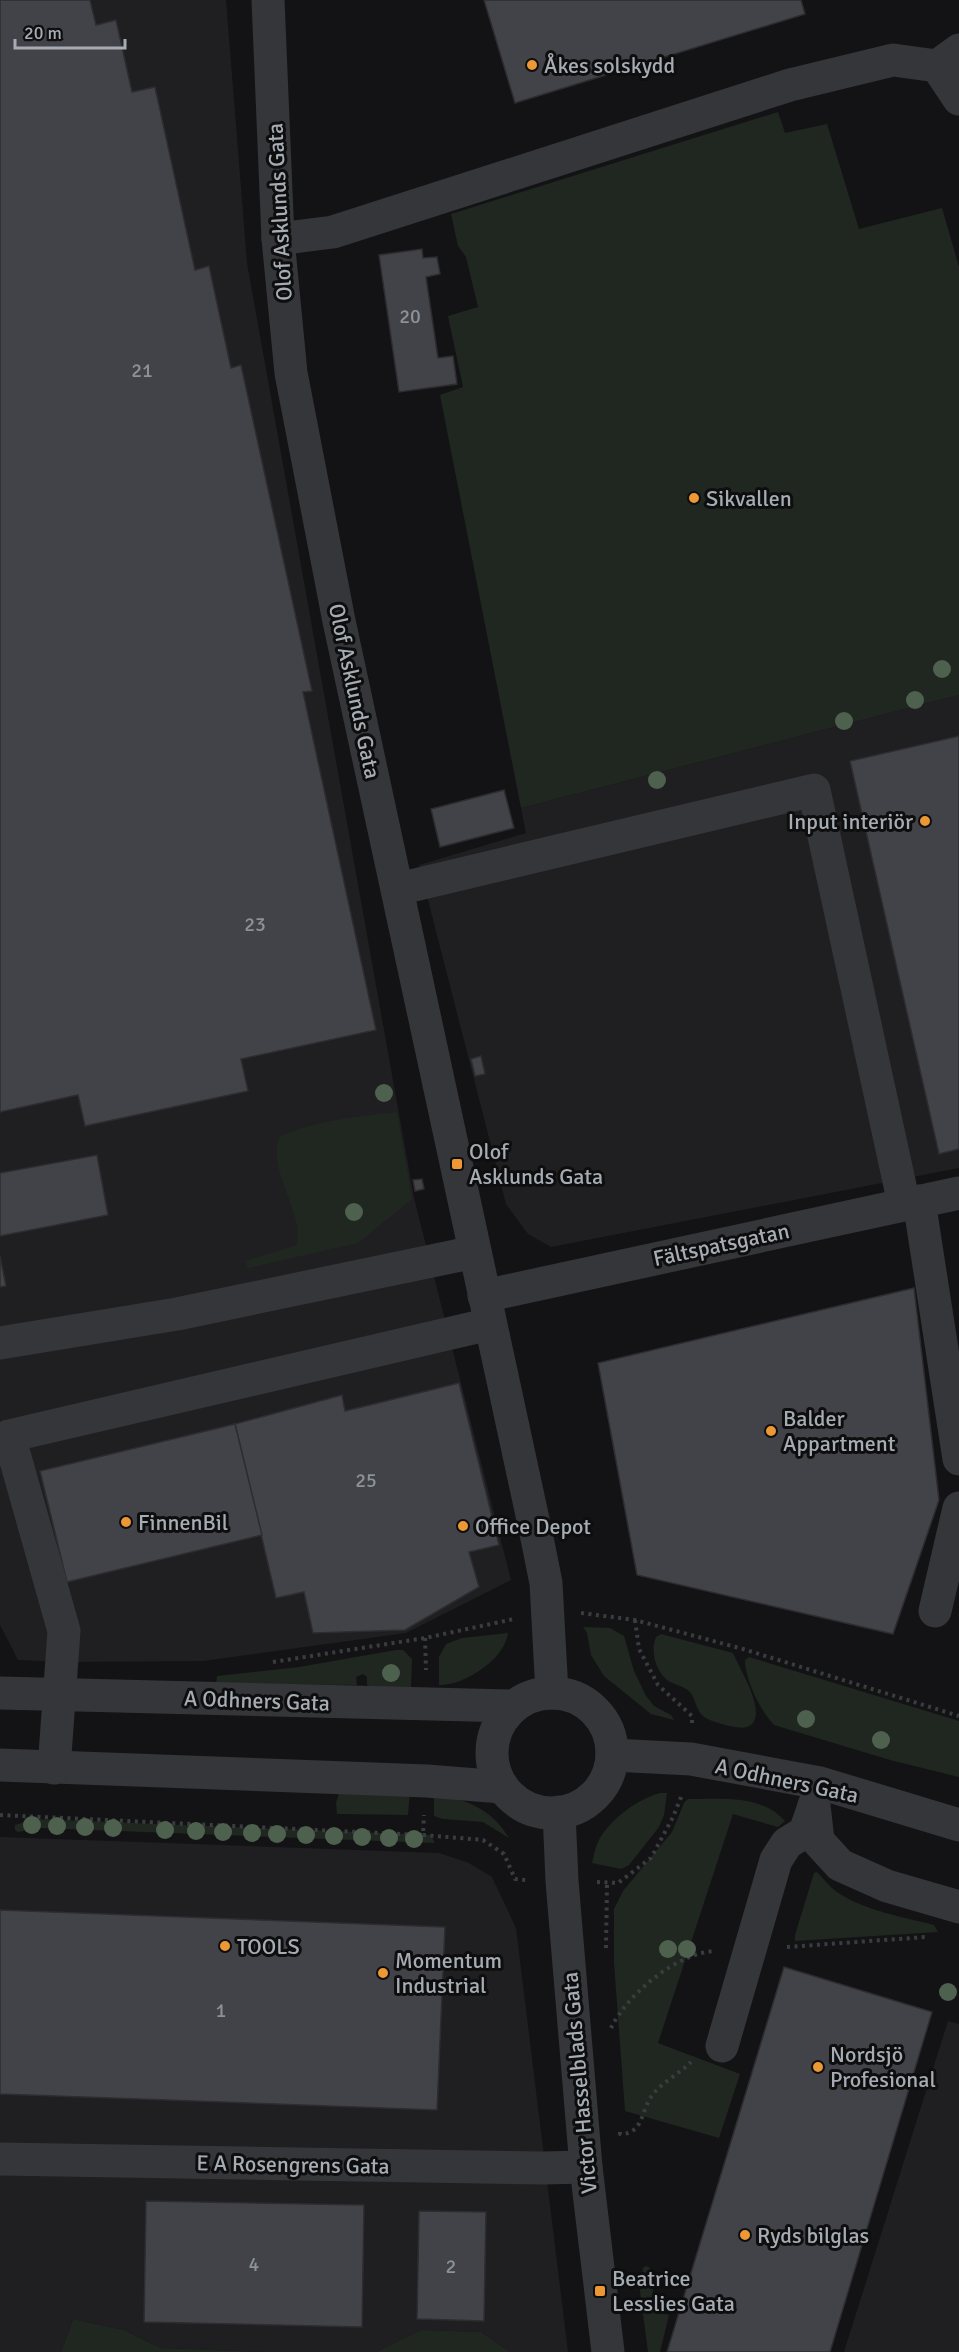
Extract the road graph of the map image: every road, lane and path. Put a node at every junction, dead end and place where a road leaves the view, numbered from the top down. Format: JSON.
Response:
{"nodes":[{"id":1,"x":268,"y":0,"type":"edge"},
{"id":2,"x":948,"y":58,"type":"edge"},
{"id":3,"x":959,"y":99,"type":"edge"},
{"id":4,"x":278,"y":239,"type":"junction"},
{"id":5,"x":398,"y":889,"type":"junction"},
{"id":6,"x":959,"y":1193,"type":"edge"},
{"id":7,"x":911,"y":1203,"type":"junction"},
{"id":8,"x":475,"y":1251,"type":"junction"},
{"id":9,"x":487,"y":1310,"type":"junction"},
{"id":10,"x":0,"y":1343,"type":"edge"},
{"id":11,"x":959,"y":1460,"type":"edge"},
{"id":12,"x":959,"y":1508,"type":"edge"},
{"id":13,"x":935,"y":1611,"type":"dead end"},
{"id":14,"x":548,"y":1616,"type":"junction"},
{"id":15,"x":634,"y":1620,"type":"junction"},
{"id":16,"x":264,"y":1663,"type":"dead end"},
{"id":17,"x":0,"y":1693,"type":"edge"},
{"id":18,"x":552,"y":1693,"type":"junction"},
{"id":19,"x":58,"y":1695,"type":"junction"},
{"id":20,"x":514,"y":1706,"type":"junction"},
{"id":21,"x":959,"y":1716,"type":"edge"},
{"id":22,"x":612,"y":1755,"type":"junction"},
{"id":23,"x":691,"y":1759,"type":"junction"},
{"id":24,"x":0,"y":1765,"type":"edge"},
{"id":25,"x":54,"y":1768,"type":"junction"},
{"id":26,"x":502,"y":1787,"type":"junction"},
{"id":27,"x":817,"y":1796,"type":"junction"},
{"id":28,"x":559,"y":1812,"type":"junction"},
{"id":29,"x":959,"y":1824,"type":"edge"},
{"id":30,"x":423,"y":1835,"type":"dead end"},
{"id":31,"x":562,"y":1881,"type":"junction"},
{"id":32,"x":607,"y":1882,"type":"junction"},
{"id":33,"x":959,"y":1907,"type":"edge"},
{"id":34,"x":606,"y":1957,"type":"dead end"},
{"id":35,"x":608,"y":2019,"type":"dead end"},
{"id":36,"x":610,"y":2032,"type":"dead end"},
{"id":37,"x":710,"y":2050,"type":"joint"},
{"id":38,"x":619,"y":2123,"type":"dead end"},
{"id":39,"x":0,"y":2159,"type":"edge"},
{"id":40,"x":586,"y":2167,"type":"junction"},
{"id":41,"x":608,"y":2352,"type":"edge"}],
"edges":[{"from":1,"to":4,"type":"street","name":"Olof Asklunds Gata"},
{"from":2,"to":3,"type":"street"},
{"from":2,"to":4,"type":"street"},
{"from":4,"to":5,"type":"street","name":"Olof Asklunds Gata"},
{"from":5,"to":7,"type":"street"},
{"from":5,"to":8,"type":"street","name":"Olof Asklunds Gata"},
{"from":6,"to":7,"type":"street","name":"Fältspatsgatan"},
{"from":7,"to":9,"type":"street","name":"Fältspatsgatan"},
{"from":7,"to":11,"type":"street"},
{"from":8,"to":9,"type":"street","name":"Olof Asklunds Gata"},
{"from":8,"to":10,"type":"street"},
{"from":9,"to":14,"type":"street","name":"Olof Asklunds Gata"},
{"from":9,"to":19,"type":"street","name":"Fältspatsgatan"},
{"from":12,"to":13,"type":"street"},
{"from":14,"to":15,"type":"path"},
{"from":14,"to":16,"type":"path"},
{"from":14,"to":18,"type":"street","name":"Olof Asklunds Gata"},
{"from":15,"to":21,"type":"path"},
{"from":15,"to":23,"type":"path"},
{"from":17,"to":19,"type":"street","name":"A Odhners Gata"},
{"from":18,"to":20,"type":"street","name":"A Odhners Gata"},
{"from":18,"to":22,"type":"street","name":"A Odhners Gata"},
{"from":19,"to":20,"type":"street","name":"A Odhners Gata"},
{"from":19,"to":25,"type":"street"},
{"from":20,"to":26,"type":"street"},
{"from":22,"to":23,"type":"street","name":"A Odhners Gata"},
{"from":22,"to":28,"type":"street","name":"A Odhners Gata"},
{"from":23,"to":27,"type":"street","name":"A Odhners Gata"},
{"from":23,"to":32,"type":"path"},
{"from":24,"to":25,"type":"street"},
{"from":25,"to":26,"type":"street"},
{"from":26,"to":28,"type":"street"},
{"from":27,"to":29,"type":"street","name":"A Odhners Gata"},
{"from":27,"to":33,"type":"street"},
{"from":27,"to":37,"type":"street"},
{"from":28,"to":31,"type":"street","name":"Victor Hasselblads Gata"},
{"from":30,"to":31,"type":"path"},
{"from":31,"to":32,"type":"path"},
{"from":31,"to":40,"type":"street","name":"Victor Hasselblads Gata"},
{"from":32,"to":34,"type":"path"},
{"from":35,"to":36,"type":"path"},
{"from":37,"to":38,"type":"path"},
{"from":39,"to":40,"type":"street","name":"E A Rosengrens Gata"},
{"from":40,"to":41,"type":"street","name":"Victor Hasselblads Gata"}]}
